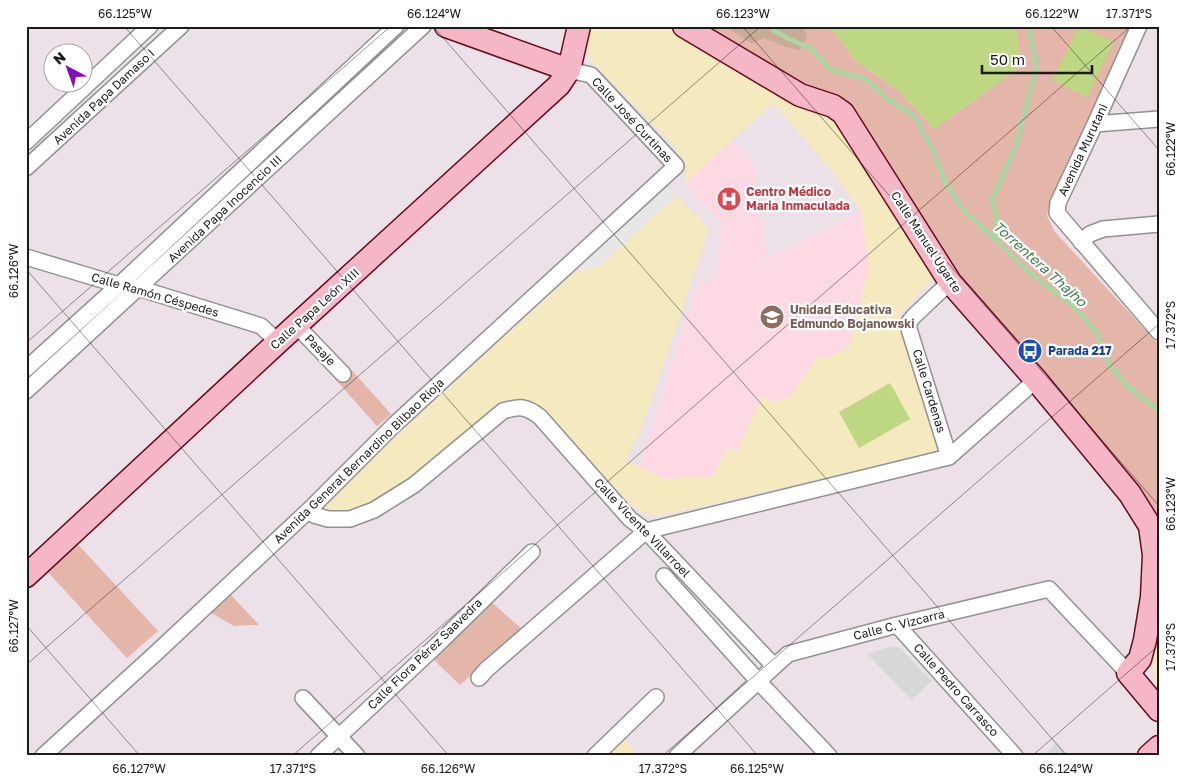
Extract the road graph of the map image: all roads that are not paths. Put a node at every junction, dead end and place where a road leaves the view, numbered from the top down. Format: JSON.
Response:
{"nodes":[{"id":1,"x":150,"y":26,"type":"edge"},
{"id":2,"x":181,"y":26,"type":"edge"},
{"id":3,"x":396,"y":26,"type":"edge"},
{"id":4,"x":423,"y":26,"type":"edge"},
{"id":5,"x":578,"y":26,"type":"edge"},
{"id":6,"x":684,"y":26,"type":"edge"},
{"id":7,"x":1139,"y":26,"type":"edge"},
{"id":8,"x":455,"y":28,"type":"edge"},
{"id":9,"x":569,"y":70,"type":"junction"},
{"id":10,"x":1159,"y":119,"type":"edge"},
{"id":11,"x":1095,"y":124,"type":"junction"},
{"id":12,"x":26,"y":142,"type":"edge"},
{"id":13,"x":676,"y":166,"type":"joint"},
{"id":14,"x":26,"y":168,"type":"edge"},
{"id":15,"x":1159,"y":224,"type":"edge"},
{"id":16,"x":1081,"y":242,"type":"junction"},
{"id":17,"x":26,"y":257,"type":"edge"},
{"id":18,"x":950,"y":282,"type":"junction"},
{"id":19,"x":119,"y":285,"type":"junction"},
{"id":20,"x":138,"y":288,"type":"junction"},
{"id":21,"x":297,"y":326,"type":"junction"},
{"id":22,"x":1159,"y":332,"type":"edge"},
{"id":23,"x":278,"y":342,"type":"junction"},
{"id":24,"x":26,"y":369,"type":"edge"},
{"id":25,"x":343,"y":374,"type":"dead end"},
{"id":26,"x":1036,"y":380,"type":"junction"},
{"id":27,"x":26,"y":391,"type":"edge"},
{"id":28,"x":949,"y":456,"type":"junction"},
{"id":29,"x":309,"y":510,"type":"junction"},
{"id":30,"x":646,"y":531,"type":"junction"},
{"id":31,"x":532,"y":552,"type":"dead end"},
{"id":32,"x":26,"y":576,"type":"edge"},
{"id":33,"x":664,"y":576,"type":"dead end"},
{"id":34,"x":897,"y":625,"type":"junction"},
{"id":35,"x":774,"y":666,"type":"junction"},
{"id":36,"x":1128,"y":673,"type":"junction"},
{"id":37,"x":480,"y":678,"type":"dead end"},
{"id":38,"x":758,"y":681,"type":"junction"},
{"id":39,"x":656,"y":697,"type":"dead end"},
{"id":40,"x":303,"y":698,"type":"dead end"},
{"id":41,"x":1159,"y":710,"type":"edge"},
{"id":42,"x":338,"y":736,"type":"junction"},
{"id":43,"x":1159,"y":747,"type":"edge"},
{"id":44,"x":43,"y":756,"type":"edge"},
{"id":45,"x":318,"y":756,"type":"edge"},
{"id":46,"x":357,"y":756,"type":"edge"},
{"id":47,"x":595,"y":756,"type":"edge"},
{"id":48,"x":677,"y":756,"type":"edge"},
{"id":49,"x":829,"y":756,"type":"edge"},
{"id":50,"x":1015,"y":756,"type":"edge"},
{"id":51,"x":1149,"y":756,"type":"edge"}],
"edges":[{"from":1,"to":12,"type":"street","name":"Avenida Papa Damaso I"},
{"from":2,"to":14,"type":"street","name":"Avenida Papa Damaso I"},
{"from":3,"to":19,"type":"street","name":"Avenida Papa Inocencio III"},
{"from":4,"to":20,"type":"street","name":"Avenida Papa Inocencio III"},
{"from":5,"to":9,"type":"street","name":"Calle Papa León XIII"},
{"from":6,"to":18,"type":"street","name":"Calle Manuel Ugarte"},
{"from":7,"to":11,"type":"street","name":"Avenida Murutani"},
{"from":8,"to":9,"type":"street","name":"Calle José Curtinas"},
{"from":9,"to":13,"type":"street","name":"Calle José Curtinas"},
{"from":9,"to":21,"type":"street","name":"Calle Papa León XIII"},
{"from":10,"to":11,"type":"street"},
{"from":11,"to":16,"type":"street","name":"Avenida Murutani"},
{"from":13,"to":29,"type":"street","name":"Avenida General Bernardino Bilbao Rioja"},
{"from":15,"to":16,"type":"street"},
{"from":16,"to":22,"type":"street","name":"Avenida Murutani"},
{"from":17,"to":19,"type":"street","name":"Calle Ramón Céspedes"},
{"from":18,"to":26,"type":"street","name":"Calle Manuel Ugarte"},
{"from":18,"to":28,"type":"street","name":"Calle Cardenas"},
{"from":19,"to":20,"type":"street","name":"Calle Ramón Céspedes"},
{"from":19,"to":24,"type":"street","name":"Avenida Papa Inocencio III"},
{"from":20,"to":23,"type":"street","name":"Calle Ramón Céspedes"},
{"from":20,"to":27,"type":"street","name":"Avenida Papa Inocencio III"},
{"from":21,"to":23,"type":"street","name":"Calle Papa León XIII"},
{"from":21,"to":25,"type":"street","name":"Pasaje"},
{"from":23,"to":32,"type":"street","name":"Calle Papa León XIII"},
{"from":26,"to":28,"type":"street"},
{"from":26,"to":36,"type":"street","name":"Calle Manuel Ugarte"},
{"from":28,"to":30,"type":"street"},
{"from":29,"to":30,"type":"street","name":"Calle Vicente Villarroel"},
{"from":29,"to":44,"type":"street","name":"Avenida General Bernardino Bilbao Rioja"},
{"from":30,"to":35,"type":"street","name":"Calle Vicente Villarroel"},
{"from":30,"to":37,"type":"street"},
{"from":31,"to":42,"type":"street","name":"Calle Flora Pérez Saavedra"},
{"from":33,"to":38,"type":"street","name":"Calle Vicente Villarroel"},
{"from":34,"to":35,"type":"street","name":"Calle C. Vizcarra"},
{"from":34,"to":36,"type":"street","name":"Calle C. Vizcarra"},
{"from":34,"to":50,"type":"street","name":"Calle Pedro Carrasco"},
{"from":35,"to":38,"type":"street","name":"Calle C. Vizcarra"},
{"from":36,"to":41,"type":"street"},
{"from":38,"to":48,"type":"street","name":"Calle C. Vizcarra"},
{"from":38,"to":49,"type":"street","name":"Calle Vicente Villarroel"},
{"from":39,"to":47,"type":"street"},
{"from":40,"to":42,"type":"street"},
{"from":42,"to":45,"type":"street","name":"Calle Flora Pérez Saavedra"},
{"from":42,"to":46,"type":"street"},
{"from":43,"to":51,"type":"street"}]}
